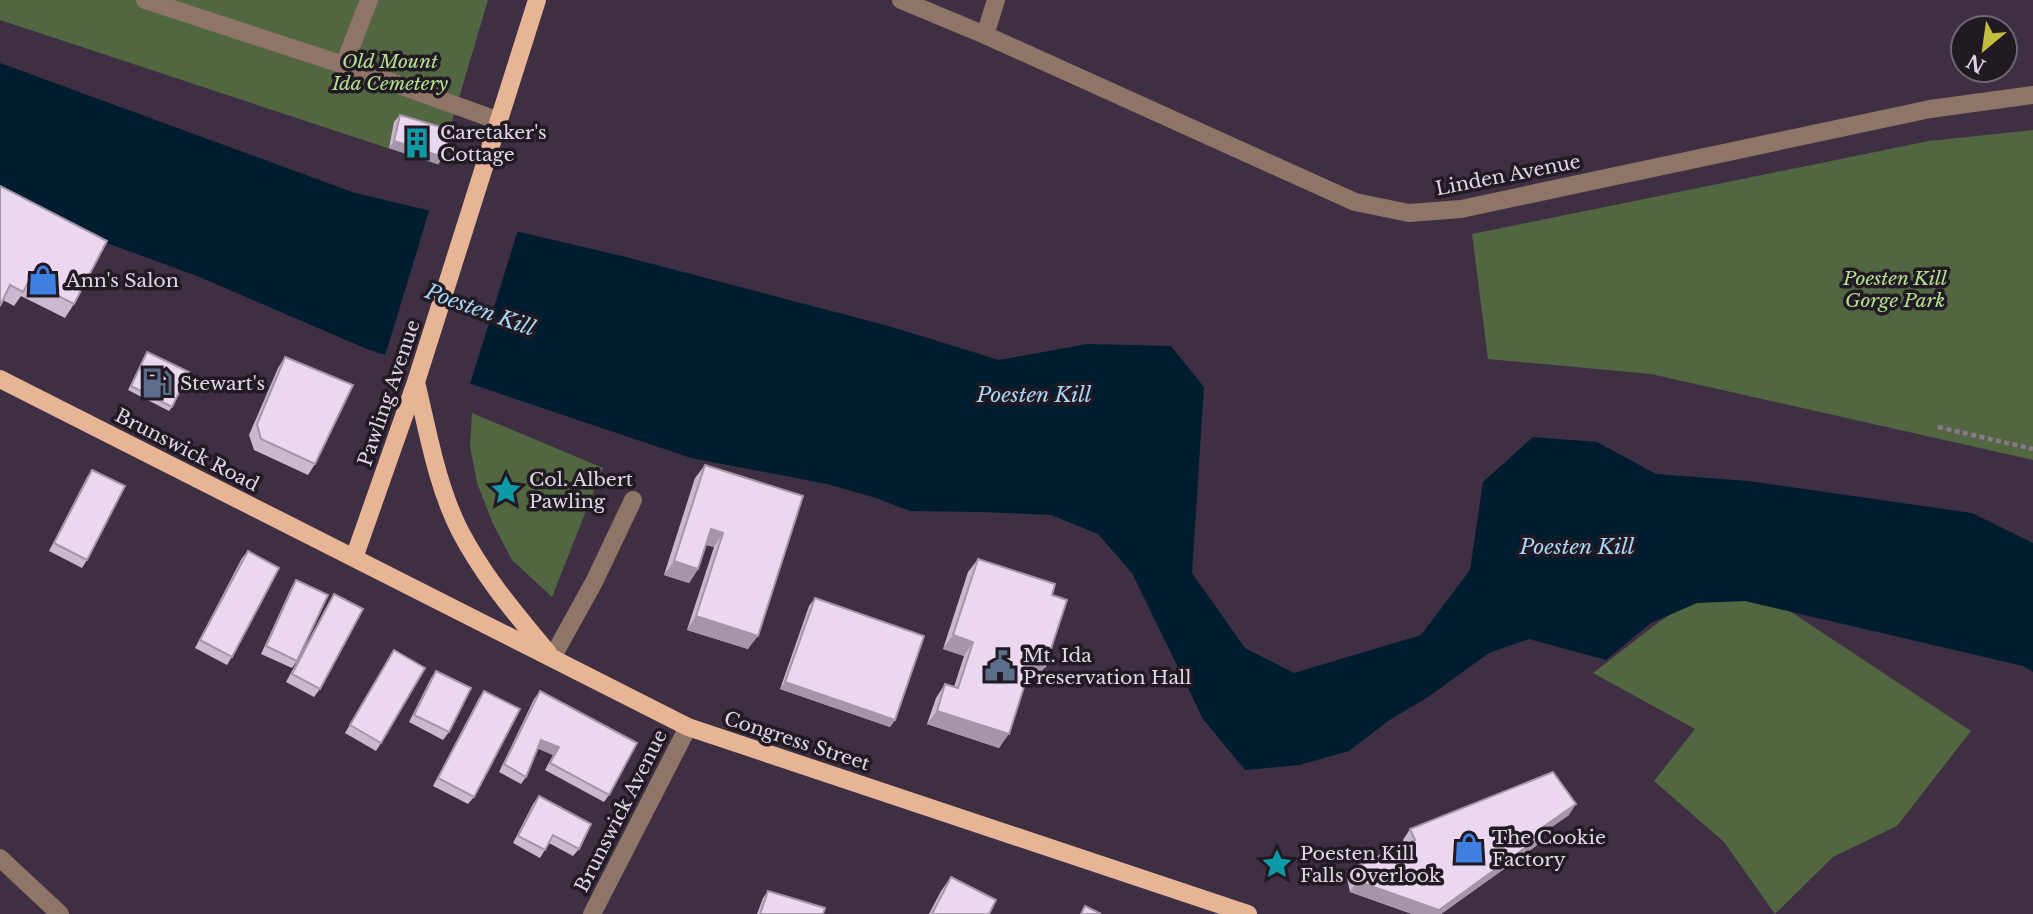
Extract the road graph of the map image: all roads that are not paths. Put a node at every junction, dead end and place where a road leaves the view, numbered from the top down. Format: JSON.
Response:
{"nodes":[{"id":1,"x":145,"y":0,"type":"edge"},
{"id":2,"x":369,"y":0,"type":"edge"},
{"id":3,"x":537,"y":0,"type":"edge"},
{"id":4,"x":901,"y":0,"type":"edge"},
{"id":5,"x":996,"y":0,"type":"edge"},
{"id":6,"x":985,"y":35,"type":"junction"},
{"id":7,"x":344,"y":65,"type":"junction"},
{"id":8,"x":2033,"y":94,"type":"edge"},
{"id":9,"x":499,"y":121,"type":"junction"},
{"id":10,"x":0,"y":379,"type":"edge"},
{"id":11,"x":416,"y":382,"type":"junction"},
{"id":12,"x":633,"y":500,"type":"dead end"},
{"id":13,"x":354,"y":558,"type":"junction"},
{"id":14,"x":552,"y":658,"type":"junction"},
{"id":15,"x":688,"y":727,"type":"junction"},
{"id":16,"x":0,"y":858,"type":"edge"},
{"id":17,"x":60,"y":914,"type":"edge"},
{"id":18,"x":592,"y":914,"type":"edge"},
{"id":19,"x":1248,"y":914,"type":"edge"}],
"edges":[{"from":1,"to":7,"type":"street"},
{"from":2,"to":7,"type":"street"},
{"from":3,"to":9,"type":"main road","name":"Pawling Avenue"},
{"from":4,"to":6,"type":"street","name":"Linden Avenue"},
{"from":5,"to":6,"type":"street"},
{"from":6,"to":8,"type":"street","name":"Linden Avenue"},
{"from":7,"to":9,"type":"street"},
{"from":9,"to":11,"type":"main road","name":"Pawling Avenue"},
{"from":10,"to":13,"type":"main road","name":"Brunswick Road"},
{"from":11,"to":13,"type":"main road","name":"Pawling Avenue"},
{"from":11,"to":14,"type":"main road"},
{"from":12,"to":14,"type":"street"},
{"from":13,"to":14,"type":"main road","name":"Congress Street"},
{"from":14,"to":15,"type":"main road","name":"Congress Street"},
{"from":15,"to":18,"type":"street","name":"Brunswick Avenue"},
{"from":15,"to":19,"type":"main road","name":"Congress Street"},
{"from":16,"to":17,"type":"street"}]}
